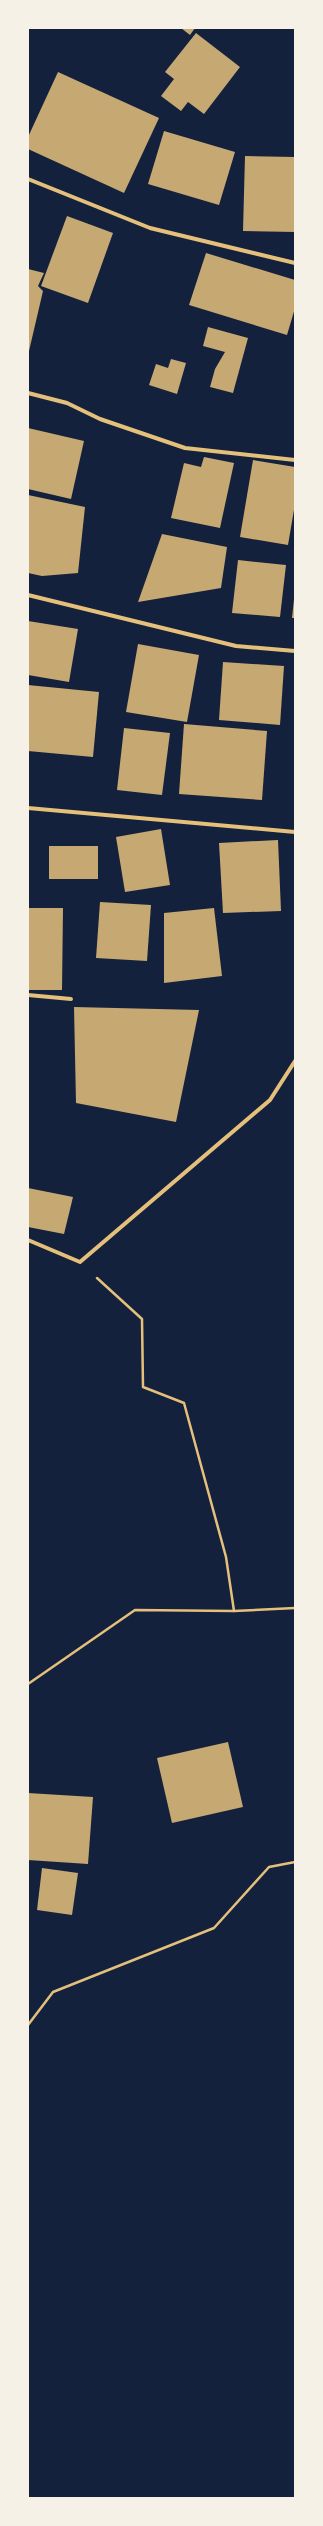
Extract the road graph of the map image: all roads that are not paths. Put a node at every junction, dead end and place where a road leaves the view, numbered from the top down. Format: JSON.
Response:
{"nodes":[{"id":1,"x":28,"y":179,"type":"edge"},
{"id":2,"x":295,"y":264,"type":"edge"},
{"id":3,"x":28,"y":393,"type":"edge"},
{"id":4,"x":295,"y":460,"type":"edge"},
{"id":5,"x":28,"y":595,"type":"edge"},
{"id":6,"x":295,"y":651,"type":"edge"},
{"id":7,"x":28,"y":808,"type":"edge"},
{"id":8,"x":295,"y":832,"type":"edge"},
{"id":9,"x":28,"y":995,"type":"edge"},
{"id":10,"x":71,"y":998,"type":"dead end"},
{"id":11,"x":295,"y":1061,"type":"edge"},
{"id":12,"x":28,"y":1240,"type":"edge"}],
"edges":[{"from":1,"to":2,"type":"street"},
{"from":3,"to":4,"type":"street"},
{"from":5,"to":6,"type":"street"},
{"from":7,"to":8,"type":"street"},
{"from":9,"to":10,"type":"street"},
{"from":11,"to":12,"type":"street"}]}
